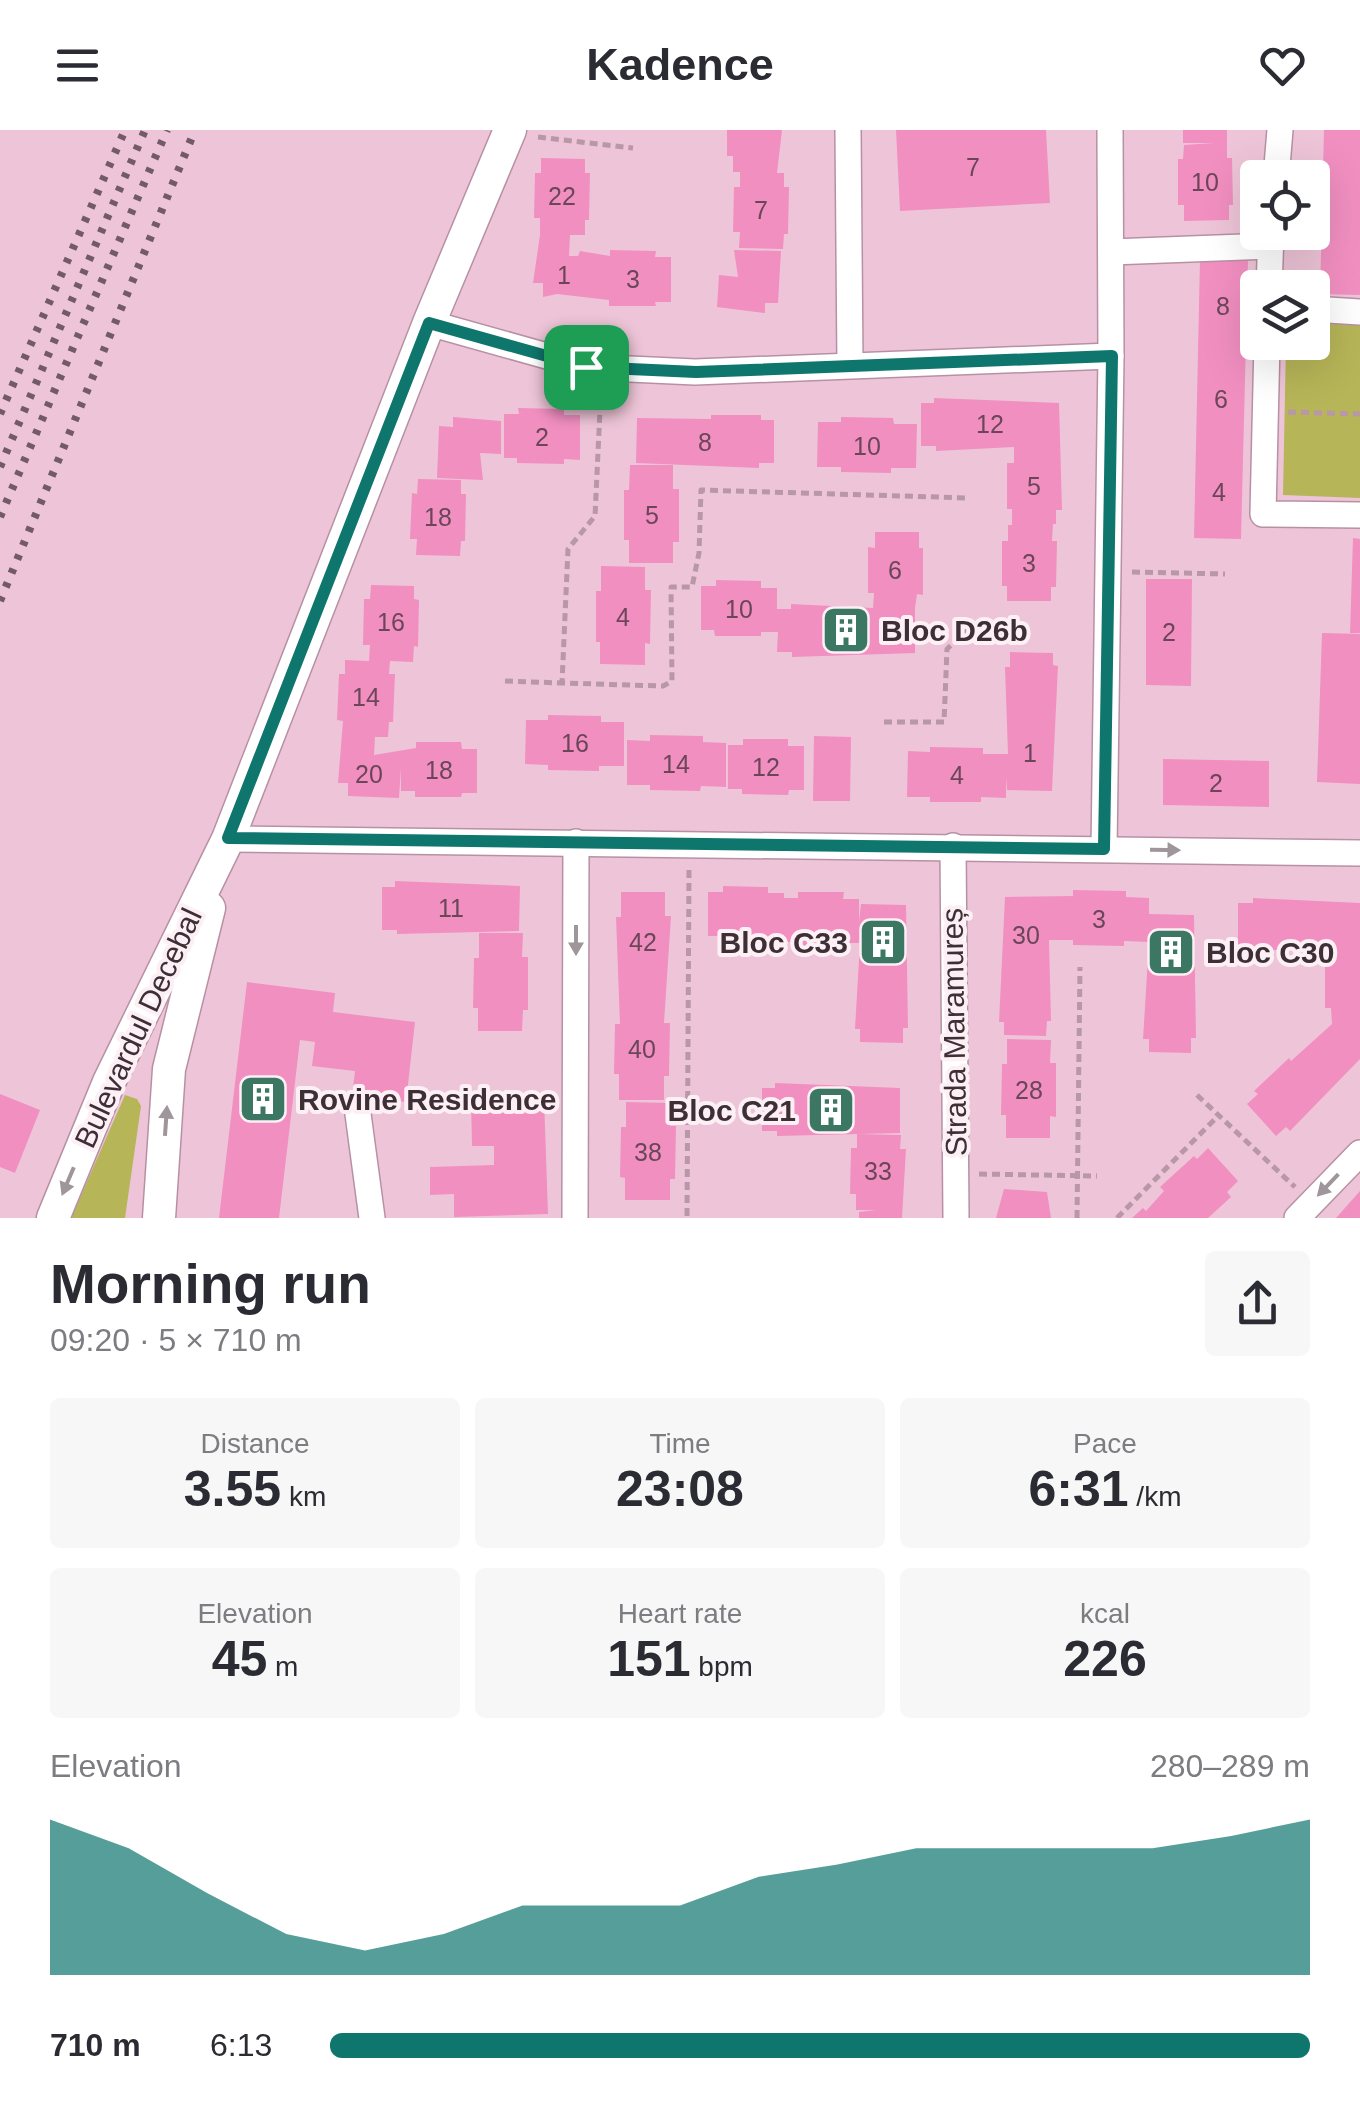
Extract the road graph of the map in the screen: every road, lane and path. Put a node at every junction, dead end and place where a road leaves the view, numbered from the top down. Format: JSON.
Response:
{"nodes":[{"id":1,"x":848,"y":130,"type":"edge"},
{"id":2,"x":1110,"y":130,"type":"edge"},
{"id":3,"x":1280,"y":130,"type":"edge"},
{"id":4,"x":524,"y":134,"type":"edge"},
{"id":5,"x":633,"y":148,"type":"dead end"},
{"id":6,"x":1278,"y":160,"type":"edge"},
{"id":7,"x":1240,"y":241,"type":"edge"},
{"id":8,"x":1111,"y":252,"type":"junction"},
{"id":9,"x":1330,"y":310,"type":"edge"},
{"id":10,"x":1360,"y":312,"type":"edge"},
{"id":11,"x":429,"y":323,"type":"junction"},
{"id":12,"x":1112,"y":356,"type":"junction"},
{"id":13,"x":1267,"y":360,"type":"edge"},
{"id":14,"x":850,"y":365,"type":"junction"},
{"id":15,"x":602,"y":368,"type":"junction"},
{"id":16,"x":1265,"y":411,"type":"junction"},
{"id":17,"x":1360,"y":414,"type":"edge"},
{"id":18,"x":968,"y":498,"type":"dead end"},
{"id":19,"x":1360,"y":516,"type":"edge"},
{"id":20,"x":1109,"y":571,"type":"junction"},
{"id":21,"x":1225,"y":574,"type":"dead end"},
{"id":22,"x":971,"y":627,"type":"dead end"},
{"id":23,"x":505,"y":681,"type":"dead end"},
{"id":24,"x":562,"y":682,"type":"junction"},
{"id":25,"x":884,"y":722,"type":"dead end"},
{"id":26,"x":228,"y":838,"type":"junction"},
{"id":27,"x":576,"y":842,"type":"junction"},
{"id":28,"x":689,"y":843,"type":"junction"},
{"id":29,"x":952,"y":846,"type":"junction"},
{"id":30,"x":1104,"y":849,"type":"junction"},
{"id":31,"x":1360,"y":853,"type":"edge"},
{"id":32,"x":1080,"y":967,"type":"dead end"},
{"id":33,"x":1197,"y":1094,"type":"dead end"},
{"id":34,"x":358,"y":1114,"type":"dead end"},
{"id":35,"x":1218,"y":1116,"type":"junction"},
{"id":36,"x":1360,"y":1152,"type":"edge"},
{"id":37,"x":956,"y":1174,"type":"junction"},
{"id":38,"x":1077,"y":1176,"type":"junction"},
{"id":39,"x":1097,"y":1176,"type":"dead end"},
{"id":40,"x":1304,"y":1210,"type":"edge"},
{"id":41,"x":687,"y":1216,"type":"edge"},
{"id":42,"x":52,"y":1218,"type":"edge"},
{"id":43,"x":159,"y":1218,"type":"edge"},
{"id":44,"x":372,"y":1218,"type":"edge"},
{"id":45,"x":576,"y":1218,"type":"edge"},
{"id":46,"x":956,"y":1218,"type":"edge"},
{"id":47,"x":1077,"y":1218,"type":"edge"},
{"id":48,"x":1116,"y":1218,"type":"edge"}],
"edges":[{"from":1,"to":14,"type":"street"},
{"from":2,"to":8,"type":"street"},
{"from":3,"to":6,"type":"street"},
{"from":4,"to":5,"type":"path"},
{"from":4,"to":11,"type":"main road","name":"Bulevardul Decebal"},
{"from":7,"to":8,"type":"street"},
{"from":8,"to":12,"type":"street"},
{"from":9,"to":10,"type":"street"},
{"from":11,"to":15,"type":"street"},
{"from":11,"to":26,"type":"main road","name":"Bulevardul Decebal"},
{"from":12,"to":14,"type":"street"},
{"from":12,"to":20,"type":"street"},
{"from":13,"to":16,"type":"street"},
{"from":14,"to":15,"type":"street"},
{"from":15,"to":24,"type":"path"},
{"from":16,"to":17,"type":"path"},
{"from":16,"to":19,"type":"street"},
{"from":18,"to":24,"type":"path"},
{"from":20,"to":21,"type":"path"},
{"from":20,"to":30,"type":"street"},
{"from":22,"to":25,"type":"path"},
{"from":23,"to":24,"type":"path"},
{"from":26,"to":27,"type":"street"},
{"from":26,"to":42,"type":"main road","name":"Bulevardul Decebal","one_way":true},
{"from":43,"to":26,"type":"main road","name":"Bulevardul Decebal","one_way":true},
{"from":27,"to":28,"type":"street"},
{"from":27,"to":45,"type":"street","one_way":true},
{"from":28,"to":29,"type":"street"},
{"from":28,"to":41,"type":"path"},
{"from":29,"to":30,"type":"street"},
{"from":29,"to":37,"type":"street","name":"Strada Maramureș"},
{"from":30,"to":31,"type":"street","one_way":true},
{"from":32,"to":38,"type":"path"},
{"from":33,"to":35,"type":"path"},
{"from":34,"to":44,"type":"street"},
{"from":35,"to":40,"type":"path"},
{"from":35,"to":48,"type":"path"},
{"from":36,"to":40,"type":"street","one_way":true},
{"from":37,"to":38,"type":"path"},
{"from":37,"to":46,"type":"street","name":"Strada Maramureș"},
{"from":38,"to":39,"type":"path"},
{"from":38,"to":47,"type":"path"}]}
